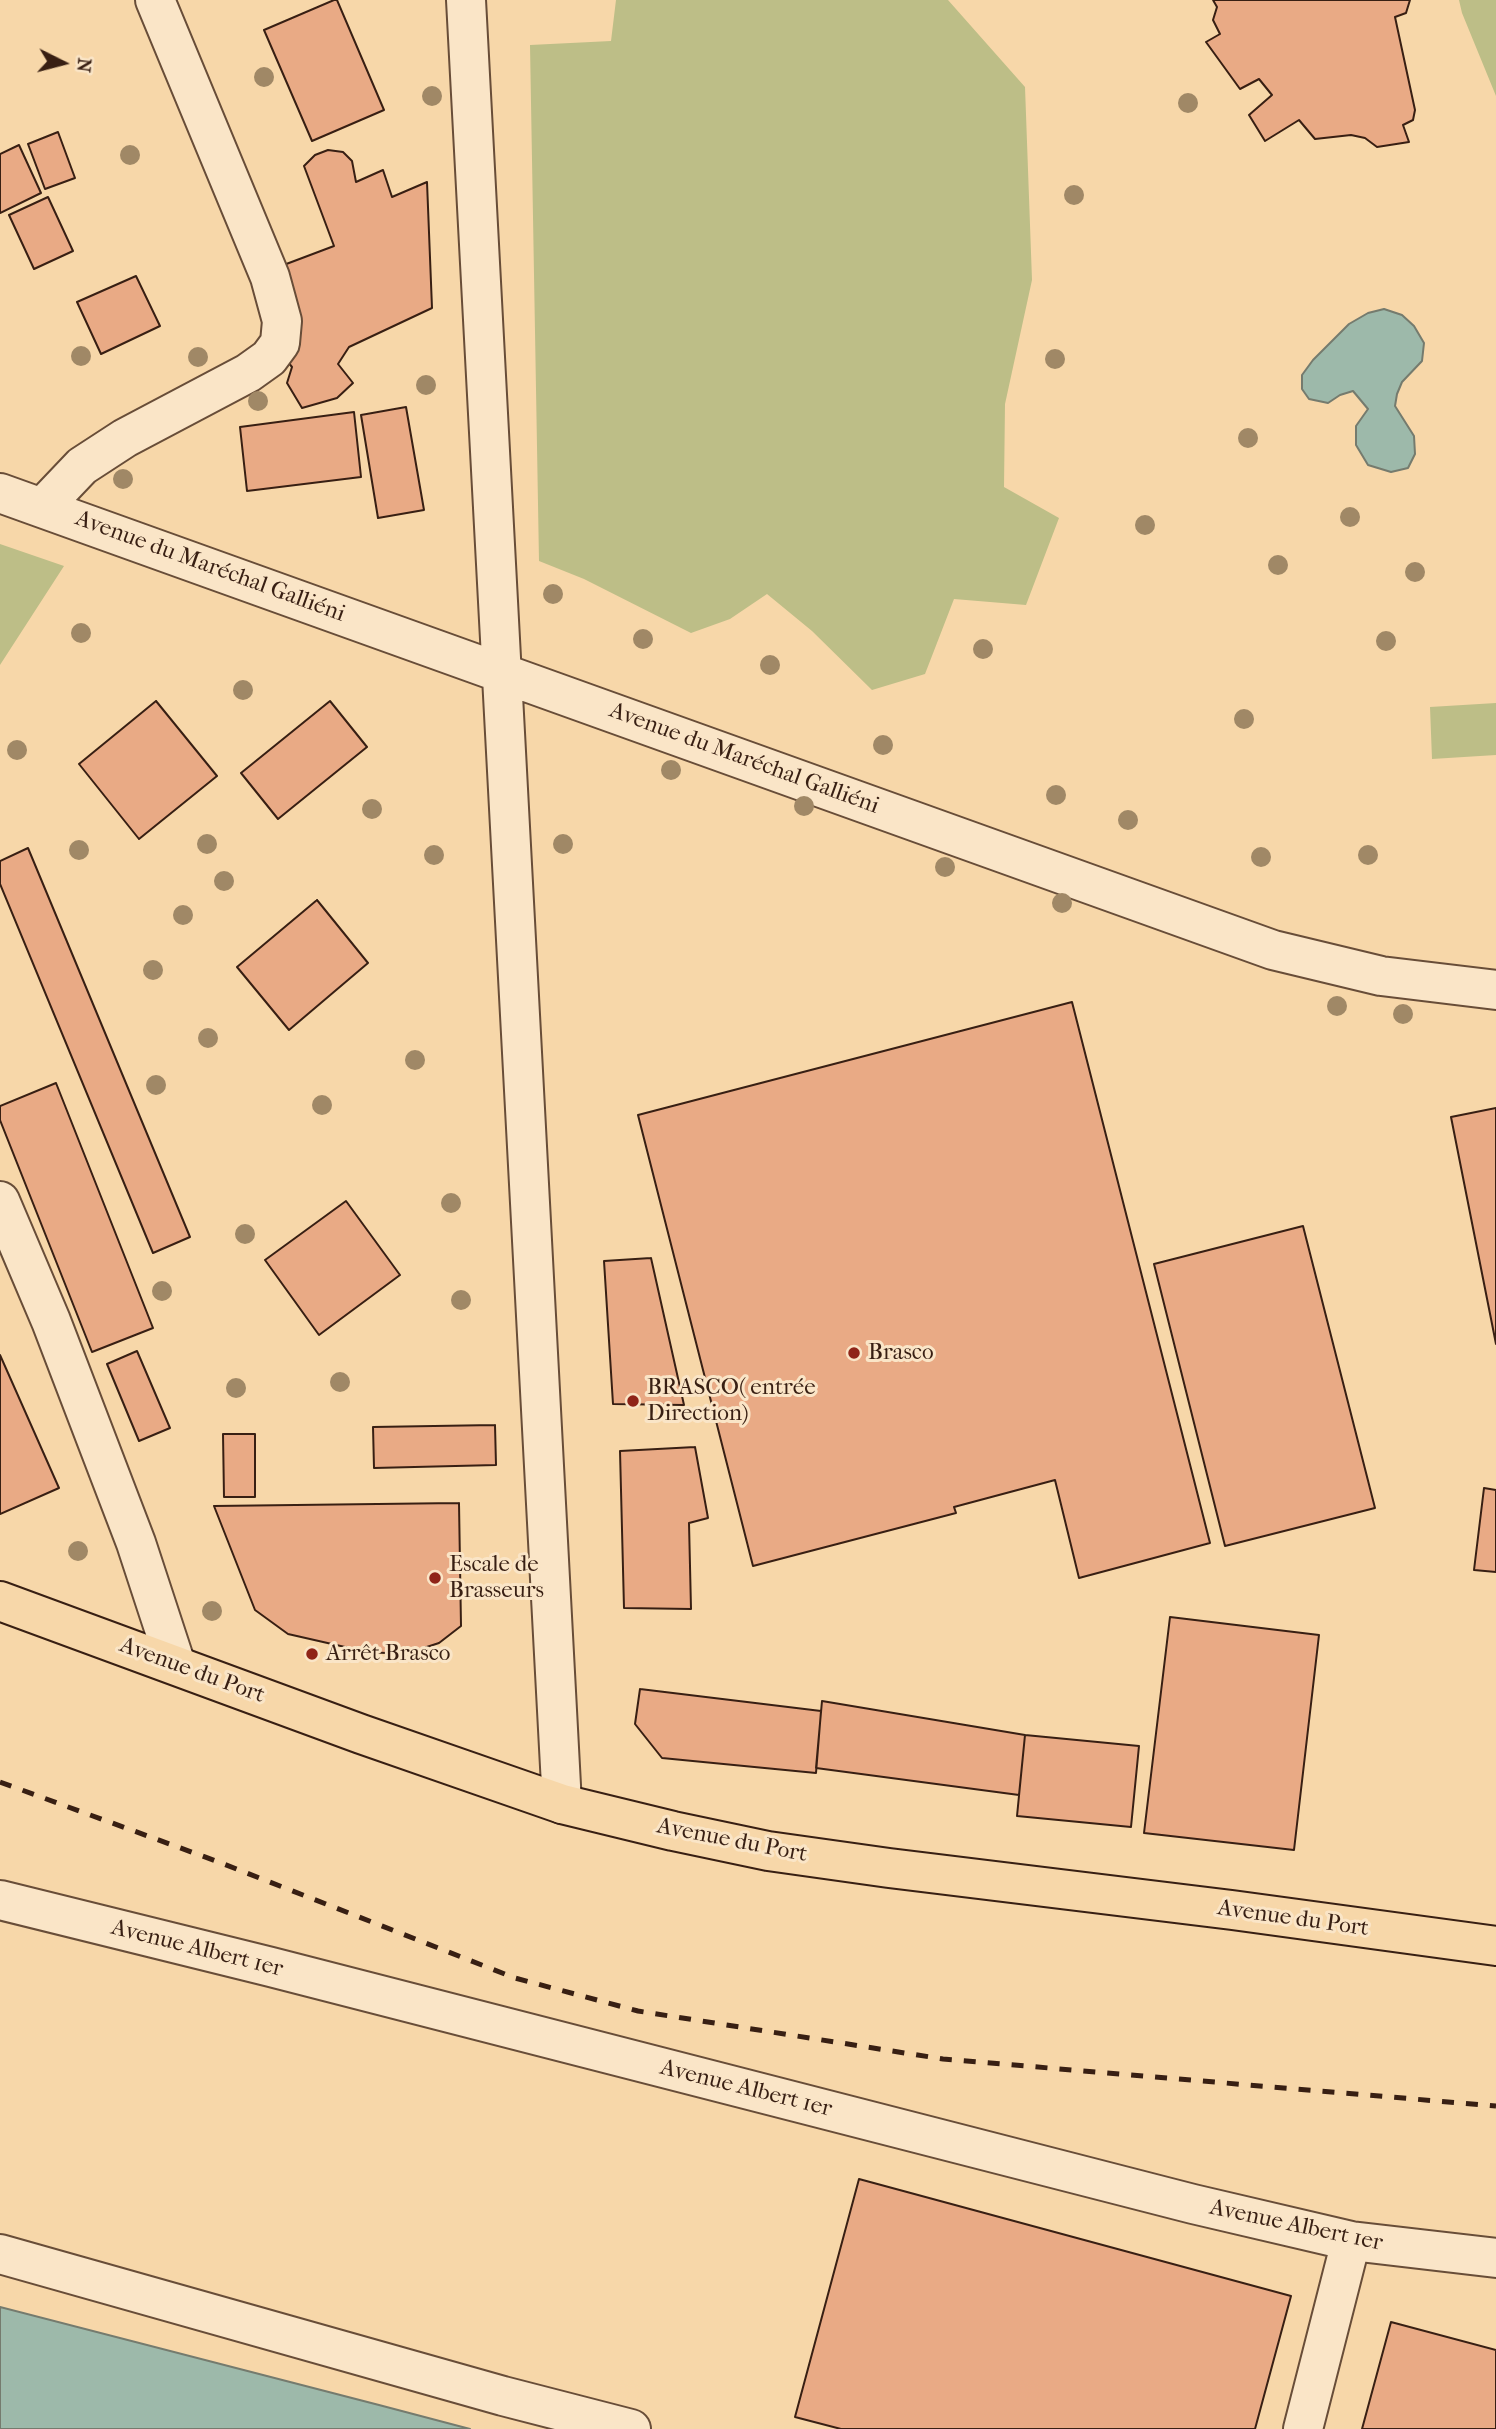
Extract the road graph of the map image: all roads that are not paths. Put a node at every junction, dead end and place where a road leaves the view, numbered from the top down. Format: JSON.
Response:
{"nodes":[{"id":1,"x":155,"y":0,"type":"edge"},
{"id":2,"x":466,"y":0,"type":"edge"},
{"id":3,"x":0,"y":493,"type":"edge"},
{"id":4,"x":43,"y":507,"type":"junction"},
{"id":5,"x":501,"y":671,"type":"junction"},
{"id":6,"x":1496,"y":990,"type":"edge"},
{"id":7,"x":0,"y":1202,"type":"edge"},
{"id":8,"x":0,"y":1601,"type":"edge"},
{"id":9,"x":176,"y":1665,"type":"junction"},
{"id":10,"x":562,"y":1804,"type":"junction"},
{"id":11,"x":0,"y":1900,"type":"edge"},
{"id":12,"x":1496,"y":1946,"type":"edge"},
{"id":13,"x":1351,"y":2241,"type":"junction"},
{"id":14,"x":0,"y":2254,"type":"edge"},
{"id":15,"x":1496,"y":2258,"type":"edge"},
{"id":16,"x":631,"y":2429,"type":"edge"},
{"id":17,"x":1303,"y":2429,"type":"edge"}],
"edges":[{"from":1,"to":4,"type":"street"},
{"from":2,"to":5,"type":"street"},
{"from":3,"to":4,"type":"street","name":"Avenue du Maréchal Galliéni"},
{"from":4,"to":5,"type":"street","name":"Avenue du Maréchal Galliéni"},
{"from":5,"to":6,"type":"street","name":"Avenue du Maréchal Galliéni"},
{"from":5,"to":10,"type":"street"},
{"from":7,"to":9,"type":"street"},
{"from":8,"to":9,"type":"main road","name":"Avenue du Port"},
{"from":9,"to":10,"type":"main road","name":"Avenue du Port"},
{"from":10,"to":12,"type":"main road","name":"Avenue du Port"},
{"from":11,"to":13,"type":"street","name":"Avenue Albert 1er"},
{"from":13,"to":15,"type":"street","name":"Avenue Albert 1er"},
{"from":13,"to":17,"type":"street"},
{"from":14,"to":16,"type":"street"}]}
